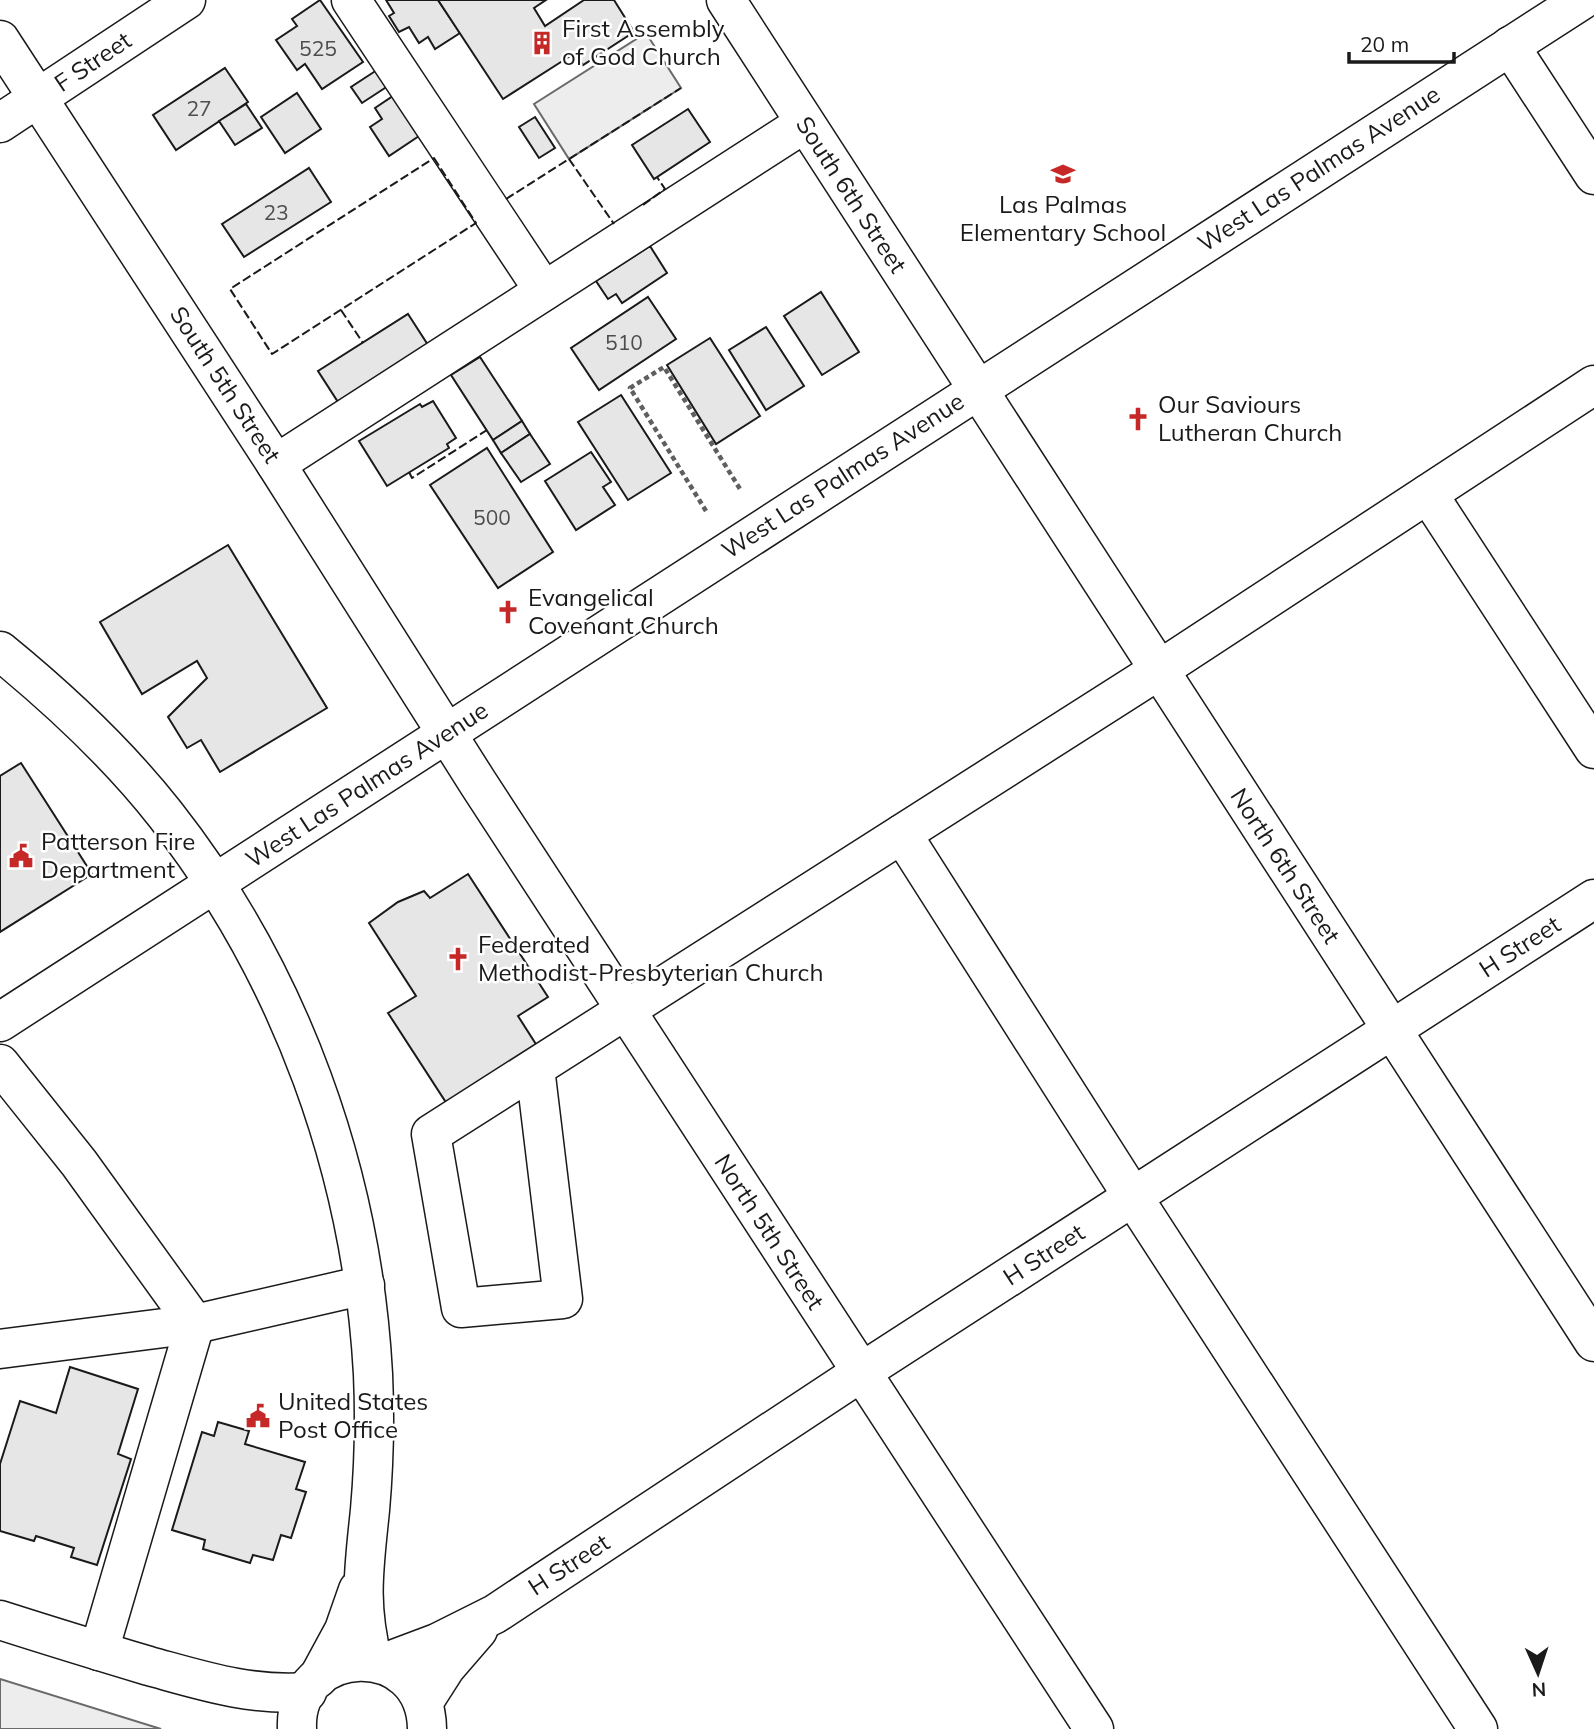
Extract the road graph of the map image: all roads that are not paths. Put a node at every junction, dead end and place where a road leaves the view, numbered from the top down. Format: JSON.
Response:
{"nodes":[{"id":1,"x":186,"y":0,"type":"edge"},
{"id":2,"x":351,"y":0,"type":"edge"},
{"id":3,"x":726,"y":0,"type":"edge"},
{"id":4,"x":1581,"y":0,"type":"edge"},
{"id":5,"x":0,"y":40,"type":"edge"},
{"id":6,"x":1510,"y":46,"type":"junction"},
{"id":7,"x":38,"y":98,"type":"junction"},
{"id":8,"x":0,"y":123,"type":"edge"},
{"id":9,"x":805,"y":123,"type":"junction"},
{"id":10,"x":1594,"y":175,"type":"edge"},
{"id":11,"x":544,"y":291,"type":"junction"},
{"id":12,"x":1594,"y":385,"type":"edge"},
{"id":13,"x":977,"y":390,"type":"junction"},
{"id":14,"x":276,"y":464,"type":"junction"},
{"id":15,"x":1427,"y":494,"type":"junction"},
{"id":16,"x":0,"y":651,"type":"edge"},
{"id":17,"x":1159,"y":670,"type":"junction"},
{"id":18,"x":446,"y":733,"type":"junction"},
{"id":19,"x":1594,"y":749,"type":"edge"},
{"id":20,"x":902,"y":834,"type":"junction"},
{"id":21,"x":215,"y":884,"type":"junction"},
{"id":22,"x":1594,"y":899,"type":"edge"},
{"id":23,"x":626,"y":1011,"type":"junction"},
{"id":24,"x":0,"y":1022,"type":"edge"},
{"id":25,"x":1392,"y":1030,"type":"junction"},
{"id":26,"x":0,"y":1064,"type":"edge"},
{"id":27,"x":535,"y":1068,"type":"junction"},
{"id":28,"x":1133,"y":1197,"type":"junction"},
{"id":29,"x":365,"y":1285,"type":"junction"},
{"id":30,"x":195,"y":1324,"type":"junction"},
{"id":31,"x":1594,"y":1342,"type":"edge"},
{"id":32,"x":0,"y":1349,"type":"edge"},
{"id":33,"x":860,"y":1373,"type":"junction"},
{"id":34,"x":362,"y":1574,"type":"junction"},
{"id":35,"x":495,"y":1614,"type":"junction"},
{"id":36,"x":0,"y":1620,"type":"edge"},
{"id":37,"x":99,"y":1651,"type":"junction"},
{"id":38,"x":377,"y":1663,"type":"junction"},
{"id":39,"x":217,"y":1685,"type":"junction"},
{"id":40,"x":312,"y":1685,"type":"junction"},
{"id":41,"x":429,"y":1718,"type":"edge"},
{"id":42,"x":295,"y":1729,"type":"edge"},
{"id":43,"x":1094,"y":1729,"type":"edge"},
{"id":44,"x":1478,"y":1729,"type":"edge"}],
"edges":[{"from":1,"to":7,"type":"street","name":"F Street"},
{"from":2,"to":11,"type":"street"},
{"from":3,"to":9,"type":"street","name":"South 6th Street"},
{"from":4,"to":6,"type":"street","name":"West Las Palmas Avenue"},
{"from":5,"to":7,"type":"street","name":"South 5th Street"},
{"from":6,"to":10,"type":"street"},
{"from":6,"to":13,"type":"street","name":"West Las Palmas Avenue"},
{"from":7,"to":8,"type":"street","name":"F Street"},
{"from":7,"to":14,"type":"street","name":"South 5th Street"},
{"from":9,"to":11,"type":"street"},
{"from":9,"to":13,"type":"street","name":"South 6th Street"},
{"from":11,"to":14,"type":"street"},
{"from":12,"to":15,"type":"street"},
{"from":13,"to":17,"type":"street","name":"North 6th Street"},
{"from":13,"to":18,"type":"street","name":"West Las Palmas Avenue"},
{"from":14,"to":18,"type":"street","name":"South 5th Street"},
{"from":15,"to":17,"type":"street"},
{"from":15,"to":19,"type":"street"},
{"from":16,"to":21,"type":"street"},
{"from":17,"to":20,"type":"street"},
{"from":17,"to":25,"type":"street","name":"North 6th Street"},
{"from":18,"to":21,"type":"street","name":"West Las Palmas Avenue"},
{"from":18,"to":23,"type":"street","name":"North 5th Street"},
{"from":20,"to":23,"type":"street"},
{"from":20,"to":28,"type":"street"},
{"from":21,"to":24,"type":"street","name":"West Las Palmas Avenue"},
{"from":21,"to":29,"type":"street"},
{"from":22,"to":25,"type":"street","name":"H Street"},
{"from":23,"to":27,"type":"street"},
{"from":23,"to":33,"type":"street","name":"North 5th Street"},
{"from":25,"to":28,"type":"street","name":"H Street"},
{"from":25,"to":31,"type":"street","name":"North 6th Street"},
{"from":26,"to":30,"type":"street"},
{"from":27,"to":27,"type":"street"},
{"from":28,"to":33,"type":"street","name":"H Street"},
{"from":28,"to":44,"type":"street"},
{"from":29,"to":30,"type":"street"},
{"from":29,"to":34,"type":"street"},
{"from":30,"to":32,"type":"street"},
{"from":30,"to":37,"type":"street"},
{"from":33,"to":35,"type":"street","name":"H Street"},
{"from":33,"to":43,"type":"street","name":"North 5th Street"},
{"from":34,"to":38,"type":"street"},
{"from":34,"to":40,"type":"street"},
{"from":35,"to":38,"type":"street","name":"H Street"},
{"from":35,"to":41,"type":"street","name":"H Street"},
{"from":36,"to":37,"type":"street"},
{"from":37,"to":39,"type":"street"},
{"from":38,"to":40,"type":"street","name":"H Street"},
{"from":38,"to":41,"type":"street"},
{"from":39,"to":40,"type":"street"},
{"from":39,"to":42,"type":"street"},
{"from":40,"to":42,"type":"street"}]}
